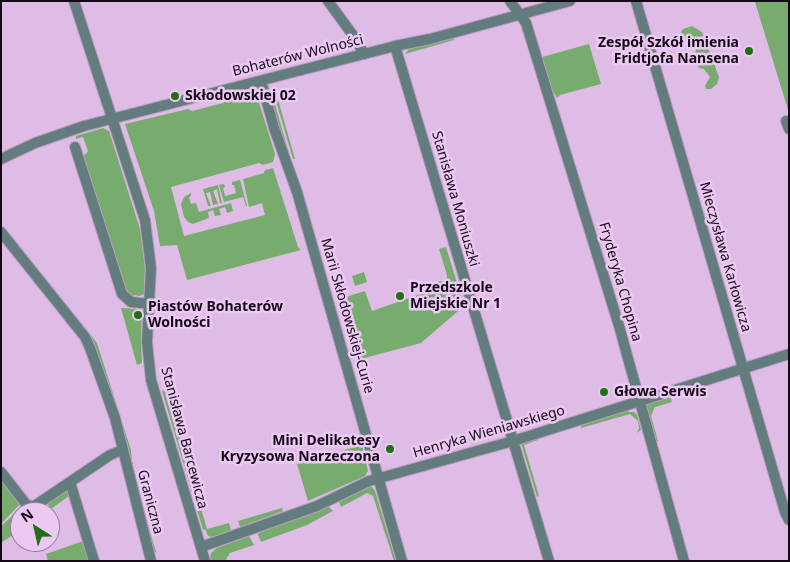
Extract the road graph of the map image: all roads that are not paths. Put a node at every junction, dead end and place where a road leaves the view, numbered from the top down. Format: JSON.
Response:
{"nodes":[{"id":1,"x":74,"y":1,"type":"edge"},
{"id":2,"x":328,"y":1,"type":"edge"},
{"id":3,"x":510,"y":1,"type":"edge"},
{"id":4,"x":570,"y":1,"type":"edge"},
{"id":5,"x":636,"y":1,"type":"edge"},
{"id":6,"x":520,"y":15,"type":"junction"},
{"id":7,"x":395,"y":46,"type":"junction"},
{"id":8,"x":364,"y":54,"type":"junction"},
{"id":9,"x":261,"y":81,"type":"junction"},
{"id":10,"x":113,"y":118,"type":"junction"},
{"id":11,"x":75,"y":147,"type":"dead end"},
{"id":12,"x":1,"y":159,"type":"edge"},
{"id":13,"x":1,"y":232,"type":"edge"},
{"id":14,"x":150,"y":304,"type":"junction"},
{"id":15,"x":789,"y":354,"type":"edge"},
{"id":16,"x":743,"y":369,"type":"junction"},
{"id":17,"x":640,"y":401,"type":"junction"},
{"id":18,"x":513,"y":441,"type":"junction"},
{"id":19,"x":122,"y":450,"type":"junction"},
{"id":20,"x":1,"y":472,"type":"edge"},
{"id":21,"x":378,"y":479,"type":"junction"},
{"id":22,"x":70,"y":482,"type":"junction"},
{"id":23,"x":789,"y":520,"type":"edge"},
{"id":24,"x":201,"y":547,"type":"junction"},
{"id":25,"x":94,"y":561,"type":"edge"},
{"id":26,"x":151,"y":561,"type":"edge"},
{"id":27,"x":205,"y":561,"type":"edge"},
{"id":28,"x":402,"y":561,"type":"edge"},
{"id":29,"x":549,"y":561,"type":"edge"},
{"id":30,"x":684,"y":561,"type":"edge"}],
"edges":[{"from":1,"to":10,"type":"street","name":"Stanisława Barcewicza"},
{"from":2,"to":8,"type":"street"},
{"from":3,"to":6,"type":"street","name":"Fryderyka Chopina"},
{"from":4,"to":6,"type":"street","name":"Bohaterów Wolności"},
{"from":5,"to":16,"type":"street","name":"Mieczysława Karłowicza"},
{"from":6,"to":7,"type":"street","name":"Bohaterów Wolności"},
{"from":6,"to":17,"type":"street","name":"Fryderyka Chopina"},
{"from":7,"to":8,"type":"street","name":"Bohaterów Wolności"},
{"from":7,"to":18,"type":"street","name":"Stanisława Moniuszki"},
{"from":8,"to":9,"type":"street","name":"Bohaterów Wolności"},
{"from":9,"to":10,"type":"street","name":"Bohaterów Wolności"},
{"from":9,"to":21,"type":"street","name":"Marii Skłodowskiej-Curie"},
{"from":10,"to":12,"type":"street","name":"Bohaterów Wolności"},
{"from":10,"to":14,"type":"street","name":"Stanisława Barcewicza"},
{"from":11,"to":14,"type":"street"},
{"from":13,"to":19,"type":"street","name":"Graniczna"},
{"from":14,"to":24,"type":"street","name":"Stanisława Barcewicza"},
{"from":15,"to":16,"type":"street","name":"Henryka Wieniawskiego"},
{"from":16,"to":17,"type":"street","name":"Henryka Wieniawskiego"},
{"from":16,"to":23,"type":"street","name":"Mieczysława Karłowicza"},
{"from":17,"to":18,"type":"street","name":"Henryka Wieniawskiego"},
{"from":17,"to":30,"type":"street","name":"Fryderyka Chopina"},
{"from":18,"to":21,"type":"street","name":"Henryka Wieniawskiego"},
{"from":18,"to":29,"type":"street","name":"Stanisława Moniuszki"},
{"from":19,"to":22,"type":"street"},
{"from":19,"to":26,"type":"street","name":"Graniczna"},
{"from":20,"to":22,"type":"street"},
{"from":21,"to":24,"type":"street","name":"Henryka Wieniawskiego"},
{"from":21,"to":28,"type":"street","name":"Marii Skłodowskiej-Curie"},
{"from":22,"to":25,"type":"street"},
{"from":24,"to":27,"type":"street","name":"Stanisława Barcewicza"}]}
